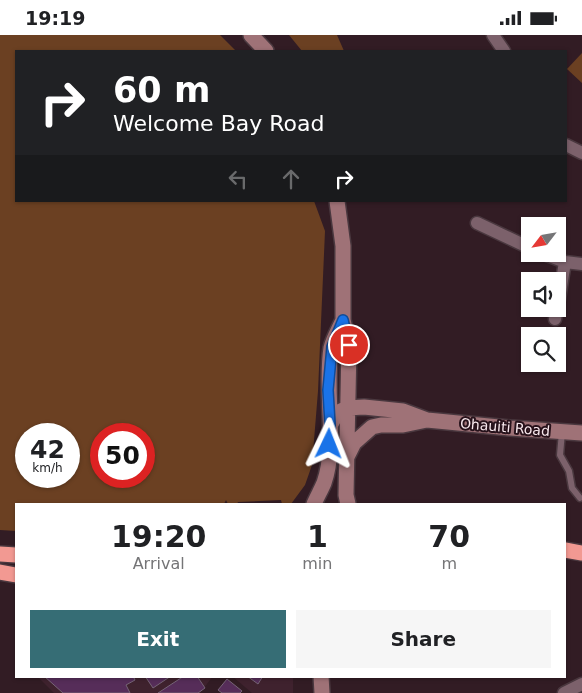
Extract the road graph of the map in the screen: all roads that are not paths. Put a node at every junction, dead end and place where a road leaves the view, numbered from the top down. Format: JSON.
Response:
{"nodes":[{"id":1,"x":252,"y":35,"type":"edge"},
{"id":2,"x":493,"y":35,"type":"edge"},
{"id":3,"x":265,"y":50,"type":"edge"},
{"id":4,"x":503,"y":50,"type":"edge"},
{"id":5,"x":567,"y":146,"type":"edge"},
{"id":6,"x":582,"y":153,"type":"edge"},
{"id":7,"x":337,"y":202,"type":"edge"},
{"id":8,"x":477,"y":223,"type":"dead end"},
{"id":9,"x":521,"y":244,"type":"edge"},
{"id":10,"x":566,"y":262,"type":"edge"},
{"id":11,"x":582,"y":264,"type":"edge"},
{"id":12,"x":343,"y":320,"type":"junction"},
{"id":13,"x":347,"y":408,"type":"junction"},
{"id":14,"x":427,"y":420,"type":"junction"},
{"id":15,"x":330,"y":424,"type":"junction"},
{"id":16,"x":562,"y":431,"type":"junction"},
{"id":17,"x":582,"y":433,"type":"edge"},
{"id":18,"x":346,"y":458,"type":"junction"},
{"id":19,"x":580,"y":498,"type":"dead end"},
{"id":20,"x":314,"y":503,"type":"edge"},
{"id":21,"x":348,"y":503,"type":"edge"},
{"id":22,"x":566,"y":550,"type":"edge"},
{"id":23,"x":0,"y":553,"type":"edge"},
{"id":24,"x":582,"y":553,"type":"edge"},
{"id":25,"x":15,"y":555,"type":"edge"},
{"id":26,"x":0,"y":572,"type":"edge"},
{"id":27,"x":15,"y":575,"type":"edge"},
{"id":28,"x":321,"y":678,"type":"edge"},
{"id":29,"x":582,"y":684,"type":"edge"},
{"id":30,"x":322,"y":693,"type":"edge"},
{"id":31,"x":564,"y":693,"type":"edge"}],
"edges":[{"from":1,"to":3,"type":"main road"},
{"from":2,"to":4,"type":"street"},
{"from":5,"to":6,"type":"street"},
{"from":7,"to":12,"type":"main road"},
{"from":8,"to":9,"type":"street"},
{"from":10,"to":11,"type":"street"},
{"from":12,"to":13,"type":"main road"},
{"from":12,"to":15,"type":"main road"},
{"from":13,"to":14,"type":"main road","name":"Ohauiti Road"},
{"from":13,"to":15,"type":"main road"},
{"from":13,"to":18,"type":"main road"},
{"from":14,"to":16,"type":"main road","name":"Ohauiti Road"},
{"from":14,"to":18,"type":"main road","name":"Ohauiti Road"},
{"from":15,"to":20,"type":"main road"},
{"from":16,"to":17,"type":"main road","name":"Ohauiti Road"},
{"from":16,"to":19,"type":"lane"},
{"from":18,"to":21,"type":"main road"},
{"from":22,"to":24,"type":"highway"},
{"from":23,"to":25,"type":"highway"},
{"from":26,"to":27,"type":"highway"},
{"from":28,"to":30,"type":"main road"},
{"from":29,"to":31,"type":"street"}]}
